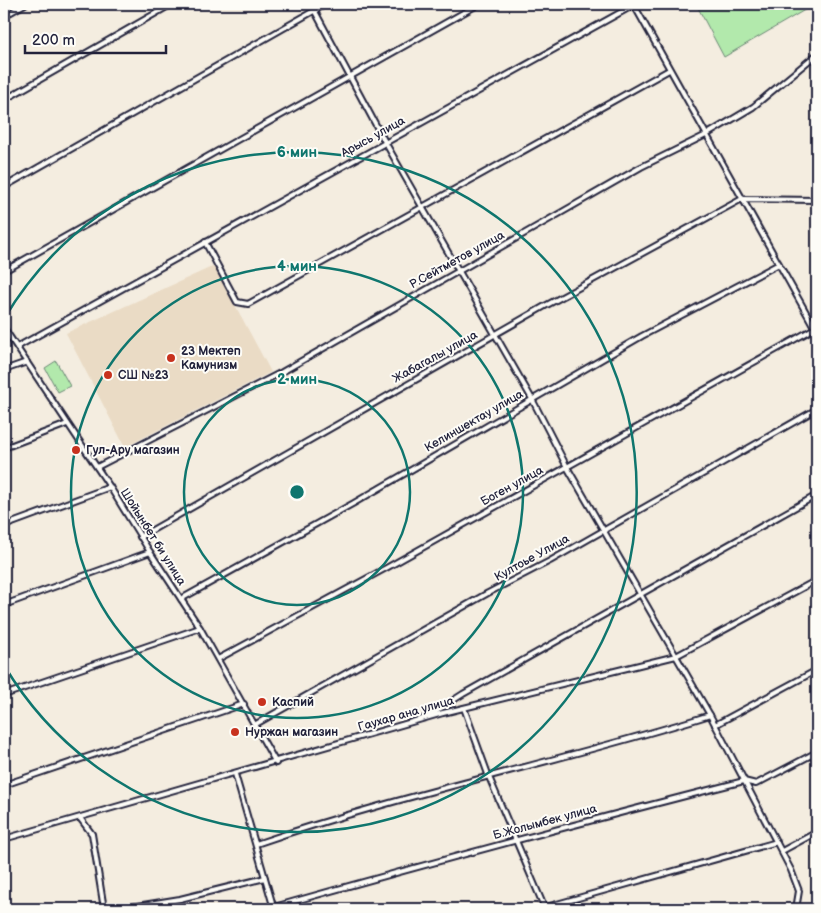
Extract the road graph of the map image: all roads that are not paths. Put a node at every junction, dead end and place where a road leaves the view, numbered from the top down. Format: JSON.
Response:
{"nodes":[{"id":1,"x":25,"y":4,"type":"edge"},
{"id":2,"x":172,"y":4,"type":"edge"},
{"id":3,"x":311,"y":4,"type":"edge"},
{"id":4,"x":326,"y":4,"type":"edge"},
{"id":5,"x":479,"y":4,"type":"edge"},
{"id":6,"x":634,"y":4,"type":"edge"},
{"id":7,"x":314,"y":10,"type":"junction"},
{"id":8,"x":4,"y":16,"type":"edge"},
{"id":9,"x":817,"y":54,"type":"edge"},
{"id":10,"x":670,"y":70,"type":"junction"},
{"id":11,"x":350,"y":76,"type":"junction"},
{"id":12,"x":4,"y":100,"type":"edge"},
{"id":13,"x":706,"y":135,"type":"junction"},
{"id":14,"x":386,"y":142,"type":"junction"},
{"id":15,"x":4,"y":187,"type":"edge"},
{"id":16,"x":742,"y":199,"type":"junction"},
{"id":17,"x":817,"y":200,"type":"edge"},
{"id":18,"x":423,"y":206,"type":"junction"},
{"id":19,"x":205,"y":242,"type":"junction"},
{"id":20,"x":779,"y":264,"type":"junction"},
{"id":21,"x":4,"y":271,"type":"edge"},
{"id":22,"x":458,"y":271,"type":"junction"},
{"id":23,"x":4,"y":328,"type":"edge"},
{"id":24,"x":816,"y":330,"type":"edge"},
{"id":25,"x":494,"y":336,"type":"junction"},
{"id":26,"x":17,"y":347,"type":"junction"},
{"id":27,"x":27,"y":362,"type":"junction"},
{"id":28,"x":4,"y":370,"type":"edge"},
{"id":29,"x":532,"y":399,"type":"junction"},
{"id":30,"x":817,"y":409,"type":"edge"},
{"id":31,"x":67,"y":424,"type":"junction"},
{"id":32,"x":4,"y":448,"type":"edge"},
{"id":33,"x":97,"y":467,"type":"junction"},
{"id":34,"x":567,"y":467,"type":"junction"},
{"id":35,"x":110,"y":487,"type":"junction"},
{"id":36,"x":817,"y":495,"type":"edge"},
{"id":37,"x":4,"y":526,"type":"edge"},
{"id":38,"x":603,"y":529,"type":"junction"},
{"id":39,"x":140,"y":537,"type":"junction"},
{"id":40,"x":150,"y":552,"type":"junction"},
{"id":41,"x":817,"y":580,"type":"edge"},
{"id":42,"x":641,"y":594,"type":"junction"},
{"id":43,"x":181,"y":599,"type":"junction"},
{"id":44,"x":4,"y":606,"type":"edge"},
{"id":45,"x":200,"y":628,"type":"junction"},
{"id":46,"x":676,"y":656,"type":"junction"},
{"id":47,"x":218,"y":658,"type":"junction"},
{"id":48,"x":817,"y":670,"type":"edge"},
{"id":49,"x":4,"y":695,"type":"edge"},
{"id":50,"x":244,"y":704,"type":"junction"},
{"id":51,"x":464,"y":708,"type":"junction"},
{"id":52,"x":710,"y":715,"type":"junction"},
{"id":53,"x":423,"y":719,"type":"junction"},
{"id":54,"x":256,"y":724,"type":"junction"},
{"id":55,"x":715,"y":725,"type":"junction"},
{"id":56,"x":817,"y":752,"type":"edge"},
{"id":57,"x":276,"y":763,"type":"junction"},
{"id":58,"x":235,"y":774,"type":"junction"},
{"id":59,"x":489,"y":776,"type":"junction"},
{"id":60,"x":744,"y":781,"type":"junction"},
{"id":61,"x":4,"y":785,"type":"edge"},
{"id":62,"x":80,"y":818,"type":"junction"},
{"id":63,"x":817,"y":832,"type":"edge"},
{"id":64,"x":4,"y":839,"type":"edge"},
{"id":65,"x":517,"y":839,"type":"junction"},
{"id":66,"x":777,"y":842,"type":"junction"},
{"id":67,"x":256,"y":844,"type":"junction"},
{"id":68,"x":782,"y":851,"type":"junction"},
{"id":69,"x":266,"y":878,"type":"junction"},
{"id":70,"x":274,"y":908,"type":"edge"},
{"id":71,"x":544,"y":908,"type":"edge"},
{"id":72,"x":104,"y":909,"type":"edge"},
{"id":73,"x":118,"y":909,"type":"edge"},
{"id":74,"x":539,"y":909,"type":"edge"},
{"id":75,"x":796,"y":909,"type":"edge"}],
"edges":[{"from":1,"to":8,"type":"street"},
{"from":2,"to":12,"type":"street"},
{"from":3,"to":7,"type":"street"},
{"from":4,"to":7,"type":"street"},
{"from":5,"to":11,"type":"street"},
{"from":6,"to":10,"type":"street"},
{"from":6,"to":14,"type":"street","name":"Арысь улица"},
{"from":7,"to":11,"type":"street"},
{"from":7,"to":15,"type":"street"},
{"from":9,"to":13,"type":"street","name":"Р.Сейтметов улица"},
{"from":10,"to":13,"type":"street"},
{"from":10,"to":18,"type":"street"},
{"from":11,"to":14,"type":"street"},
{"from":11,"to":21,"type":"street"},
{"from":13,"to":16,"type":"street"},
{"from":13,"to":22,"type":"street","name":"Р.Сейтметов улица"},
{"from":14,"to":18,"type":"street"},
{"from":14,"to":19,"type":"street","name":"Арысь улица"},
{"from":16,"to":17,"type":"street"},
{"from":16,"to":20,"type":"street"},
{"from":16,"to":25,"type":"street","name":"Жабагалы улица"},
{"from":18,"to":19,"type":"street"},
{"from":18,"to":22,"type":"street"},
{"from":19,"to":26,"type":"street","name":"Арысь улица"},
{"from":20,"to":24,"type":"street"},
{"from":20,"to":29,"type":"street","name":"Келиншектау улица"},
{"from":22,"to":25,"type":"street"},
{"from":22,"to":33,"type":"street","name":"Р.Сейтметов улица"},
{"from":23,"to":26,"type":"street","name":"Шойынбет би улица"},
{"from":24,"to":34,"type":"street","name":"Боген улица"},
{"from":25,"to":29,"type":"street"},
{"from":25,"to":39,"type":"street","name":"Жабагалы улица"},
{"from":26,"to":27,"type":"street","name":"Шойынбет би улица"},
{"from":27,"to":28,"type":"street"},
{"from":27,"to":31,"type":"street","name":"Шойынбет би улица"},
{"from":29,"to":34,"type":"street"},
{"from":29,"to":43,"type":"street","name":"Келиншектау улица"},
{"from":30,"to":38,"type":"street","name":"Култоье Улица"},
{"from":31,"to":32,"type":"street"},
{"from":31,"to":33,"type":"street","name":"Шойынбет би улица"},
{"from":33,"to":35,"type":"street","name":"Шойынбет би улица"},
{"from":34,"to":38,"type":"street"},
{"from":34,"to":47,"type":"street","name":"Боген улица"},
{"from":35,"to":37,"type":"street"},
{"from":35,"to":39,"type":"street","name":"Шойынбет би улица"},
{"from":36,"to":42,"type":"street"},
{"from":38,"to":42,"type":"street"},
{"from":38,"to":54,"type":"street","name":"Култоье Улица"},
{"from":39,"to":40,"type":"street","name":"Шойынбет би улица"},
{"from":40,"to":43,"type":"street","name":"Шойынбет би улица"},
{"from":40,"to":44,"type":"street"},
{"from":41,"to":46,"type":"street","name":"Гаухар ана улица"},
{"from":42,"to":46,"type":"street"},
{"from":42,"to":53,"type":"street"},
{"from":43,"to":45,"type":"street","name":"Шойынбет би улица"},
{"from":45,"to":47,"type":"street","name":"Шойынбет би улица"},
{"from":45,"to":49,"type":"street"},
{"from":46,"to":51,"type":"street","name":"Гаухар ана улица"},
{"from":46,"to":52,"type":"street"},
{"from":47,"to":50,"type":"street","name":"Шойынбет би улица"},
{"from":48,"to":55,"type":"street"},
{"from":50,"to":54,"type":"street","name":"Шойынбет би улица"},
{"from":50,"to":61,"type":"street"},
{"from":51,"to":53,"type":"street","name":"Гаухар ана улица"},
{"from":51,"to":59,"type":"street"},
{"from":52,"to":55,"type":"street"},
{"from":52,"to":59,"type":"street"},
{"from":53,"to":57,"type":"street","name":"Гаухар ана улица"},
{"from":54,"to":57,"type":"street","name":"Шойынбет би улица"},
{"from":55,"to":60,"type":"street"},
{"from":56,"to":60,"type":"street","name":"Б.Жолымбек улица"},
{"from":57,"to":58,"type":"street","name":"Гаухар ана улица"},
{"from":58,"to":62,"type":"street","name":"Гаухар ана улица"},
{"from":58,"to":67,"type":"street"},
{"from":59,"to":65,"type":"street"},
{"from":59,"to":67,"type":"street"},
{"from":60,"to":65,"type":"street","name":"Б.Жолымбек улица"},
{"from":60,"to":66,"type":"street"},
{"from":62,"to":64,"type":"street","name":"Гаухар ана улица"},
{"from":62,"to":72,"type":"street"},
{"from":63,"to":68,"type":"street"},
{"from":65,"to":70,"type":"street","name":"Б.Жолымбек улица"},
{"from":65,"to":71,"type":"street"},
{"from":66,"to":68,"type":"street"},
{"from":66,"to":71,"type":"street"},
{"from":67,"to":69,"type":"street"},
{"from":68,"to":75,"type":"street"},
{"from":69,"to":70,"type":"street"},
{"from":69,"to":73,"type":"street"},
{"from":71,"to":74,"type":"street"}]}
